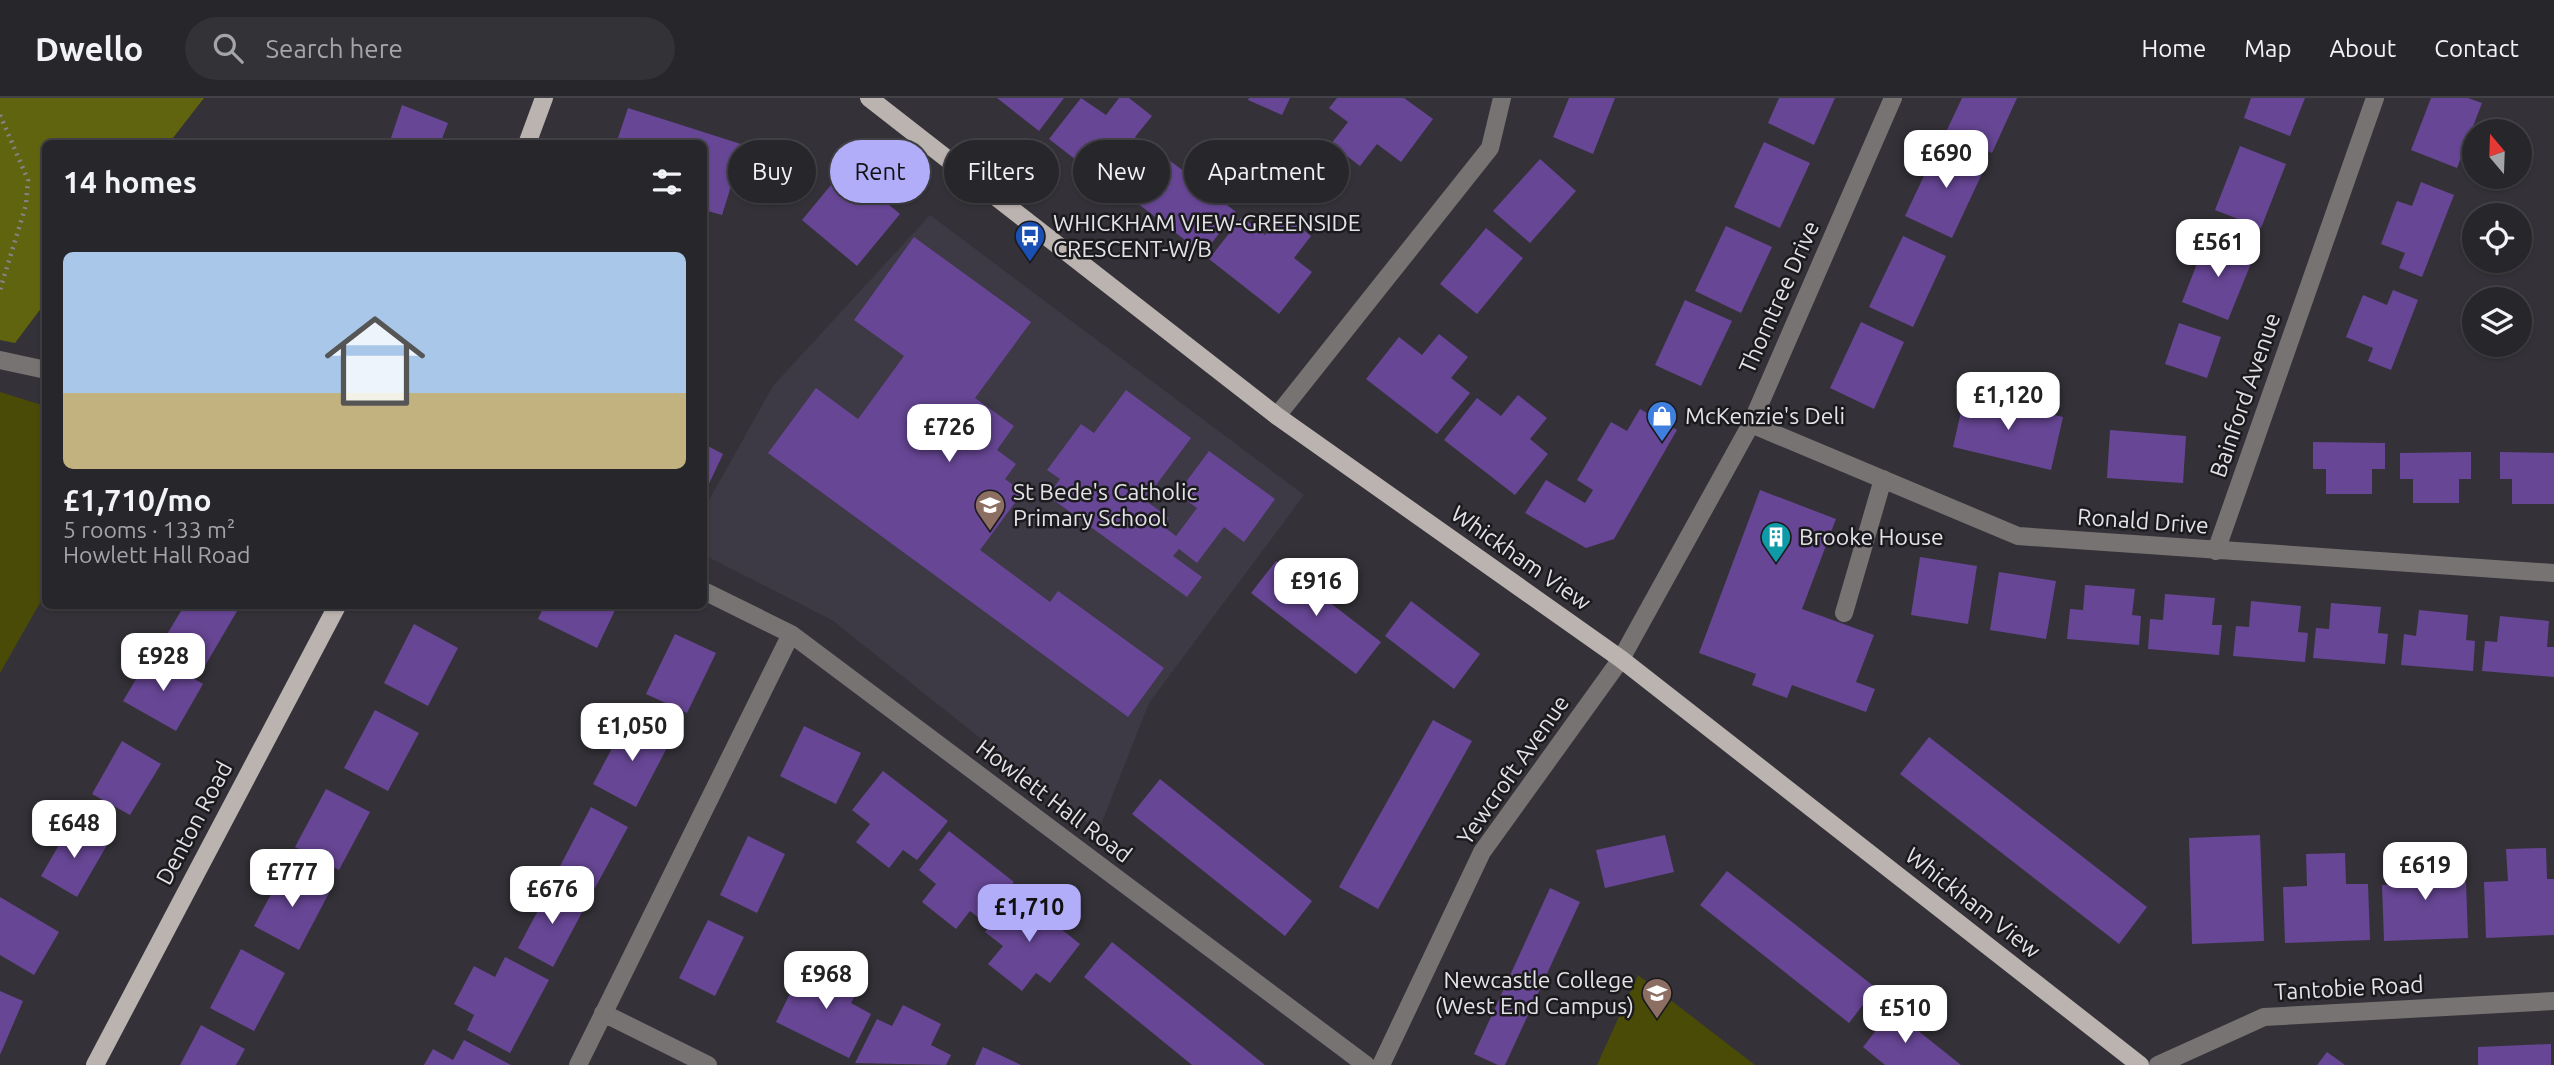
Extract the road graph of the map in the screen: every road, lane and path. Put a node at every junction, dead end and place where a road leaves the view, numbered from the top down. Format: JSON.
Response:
{"nodes":[{"id":1,"x":544,"y":98,"type":"edge"},
{"id":2,"x":1502,"y":98,"type":"edge"},
{"id":3,"x":1893,"y":98,"type":"edge"},
{"id":4,"x":2375,"y":98,"type":"edge"},
{"id":5,"x":877,"y":100,"type":"edge"},
{"id":6,"x":0,"y":116,"type":"edge"},
{"id":7,"x":528,"y":140,"type":"edge"},
{"id":8,"x":0,"y":290,"type":"edge"},
{"id":9,"x":0,"y":360,"type":"edge"},
{"id":10,"x":42,"y":369,"type":"edge"},
{"id":11,"x":1277,"y":416,"type":"junction"},
{"id":12,"x":1751,"y":424,"type":"junction"},
{"id":13,"x":1883,"y":479,"type":"junction"},
{"id":14,"x":2216,"y":551,"type":"junction"},
{"id":15,"x":2554,"y":573,"type":"edge"},
{"id":16,"x":707,"y":592,"type":"edge"},
{"id":17,"x":335,"y":609,"type":"edge"},
{"id":18,"x":1844,"y":612,"type":"dead end"},
{"id":19,"x":791,"y":634,"type":"junction"},
{"id":20,"x":1621,"y":659,"type":"junction"},
{"id":21,"x":2554,"y":1001,"type":"edge"},
{"id":22,"x":603,"y":1013,"type":"junction"},
{"id":23,"x":95,"y":1065,"type":"edge"},
{"id":24,"x":578,"y":1065,"type":"edge"},
{"id":25,"x":708,"y":1065,"type":"edge"},
{"id":26,"x":1366,"y":1065,"type":"edge"},
{"id":27,"x":1381,"y":1065,"type":"edge"},
{"id":28,"x":2140,"y":1065,"type":"edge"},
{"id":29,"x":2158,"y":1065,"type":"edge"}],
"edges":[{"from":1,"to":7,"type":"main road"},
{"from":2,"to":11,"type":"street"},
{"from":3,"to":12,"type":"street","name":"Thorntree Drive"},
{"from":4,"to":14,"type":"street","name":"Bainford Avenue"},
{"from":5,"to":11,"type":"main road","name":"Whickham View"},
{"from":6,"to":8,"type":"path"},
{"from":9,"to":10,"type":"street"},
{"from":11,"to":20,"type":"main road","name":"Whickham View"},
{"from":12,"to":13,"type":"street","name":"Ronald Drive"},
{"from":12,"to":20,"type":"street","name":"Thorntree Drive"},
{"from":13,"to":14,"type":"street","name":"Ronald Drive"},
{"from":13,"to":18,"type":"street"},
{"from":14,"to":15,"type":"street","name":"Ronald Drive"},
{"from":16,"to":19,"type":"street","name":"Howlett Hall Road"},
{"from":17,"to":23,"type":"main road","name":"Denton Road"},
{"from":19,"to":22,"type":"street"},
{"from":19,"to":26,"type":"street","name":"Howlett Hall Road"},
{"from":20,"to":27,"type":"street","name":"Yewcroft Avenue"},
{"from":20,"to":28,"type":"main road","name":"Whickham View"},
{"from":21,"to":29,"type":"street","name":"Tantobie Road"},
{"from":22,"to":24,"type":"street"},
{"from":22,"to":25,"type":"street"}]}
